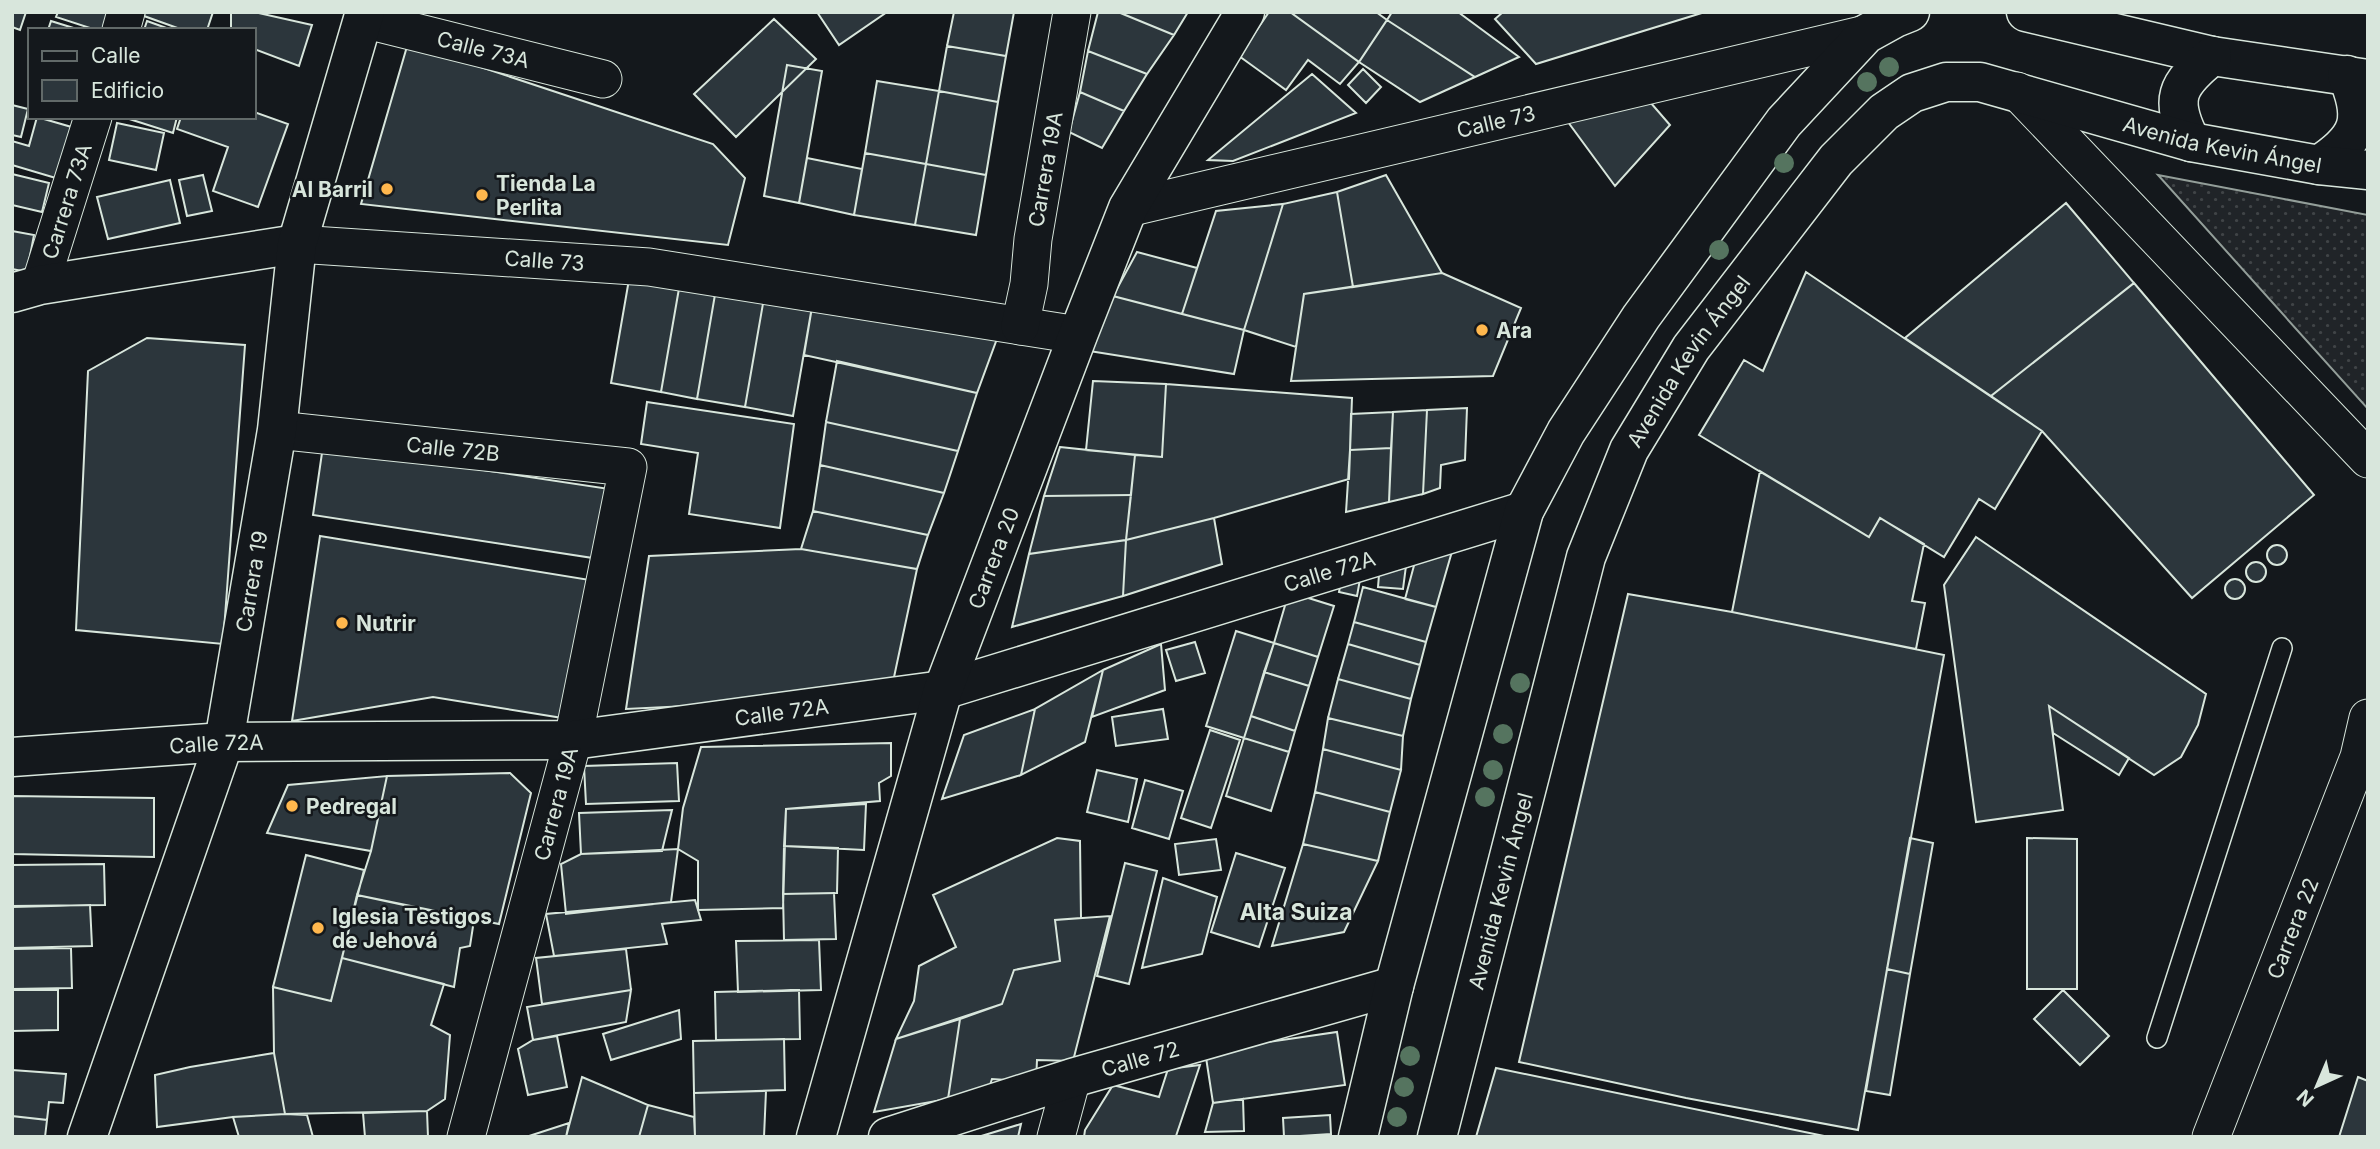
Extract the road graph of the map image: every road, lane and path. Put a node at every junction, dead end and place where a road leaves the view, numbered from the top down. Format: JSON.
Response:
{"nodes":[{"id":1,"x":1072,"y":12,"type":"edge"},
{"id":2,"x":1245,"y":12,"type":"edge"},
{"id":3,"x":1910,"y":12,"type":"edge"},
{"id":4,"x":2026,"y":12,"type":"edge"},
{"id":5,"x":364,"y":16,"type":"edge"},
{"id":6,"x":1866,"y":34,"type":"junction"},
{"id":7,"x":2212,"y":56,"type":"junction"},
{"id":8,"x":2357,"y":77,"type":"edge"},
{"id":9,"x":603,"y":79,"type":"dead end"},
{"id":10,"x":2017,"y":91,"type":"junction"},
{"id":11,"x":92,"y":119,"type":"edge"},
{"id":12,"x":2191,"y":142,"type":"junction"},
{"id":13,"x":2319,"y":165,"type":"junction"},
{"id":14,"x":2368,"y":170,"type":"edge"},
{"id":15,"x":1128,"y":208,"type":"junction"},
{"id":16,"x":297,"y":244,"type":"junction"},
{"id":17,"x":26,"y":289,"type":"edge"},
{"id":18,"x":1020,"y":326,"type":"junction"},
{"id":19,"x":1078,"y":335,"type":"junction"},
{"id":20,"x":277,"y":430,"type":"junction"},
{"id":21,"x":2368,"y":459,"type":"edge"},
{"id":22,"x":628,"y":467,"type":"joint"},
{"id":23,"x":1524,"y":511,"type":"junction"},
{"id":24,"x":2283,"y":648,"type":"dead end"},
{"id":25,"x":943,"y":690,"type":"junction"},
{"id":26,"x":2368,"y":718,"type":"edge"},
{"id":27,"x":573,"y":740,"type":"junction"},
{"id":28,"x":224,"y":742,"type":"junction"},
{"id":29,"x":12,"y":757,"type":"edge"},
{"id":30,"x":1394,"y":986,"type":"junction"},
{"id":31,"x":2157,"y":1038,"type":"dead end"},
{"id":32,"x":1072,"y":1078,"type":"junction"},
{"id":33,"x":87,"y":1137,"type":"edge"},
{"id":34,"x":466,"y":1137,"type":"edge"},
{"id":35,"x":816,"y":1137,"type":"edge"},
{"id":36,"x":888,"y":1137,"type":"edge"},
{"id":37,"x":1056,"y":1137,"type":"edge"},
{"id":38,"x":1359,"y":1137,"type":"edge"},
{"id":39,"x":1437,"y":1137,"type":"edge"},
{"id":40,"x":2211,"y":1137,"type":"edge"}],
"edges":[{"from":1,"to":18,"type":"street","name":"Carrera 19A"},
{"from":2,"to":15,"type":"street","name":"Carrera 20"},
{"from":3,"to":6,"type":"street"},
{"from":4,"to":7,"type":"street"},
{"from":5,"to":9,"type":"street","name":"Calle 73A"},
{"from":5,"to":16,"type":"street","name":"Carrera 19"},
{"from":6,"to":15,"type":"street","name":"Calle 73"},
{"from":6,"to":23,"type":"street"},
{"from":7,"to":8,"type":"street"},
{"from":7,"to":12,"type":"street"},
{"from":8,"to":13,"type":"street"},
{"from":10,"to":12,"type":"street","name":"Avenida Kevin Ángel"},
{"from":10,"to":21,"type":"street"},
{"from":10,"to":39,"type":"street","name":"Avenida Kevin Ángel"},
{"from":11,"to":17,"type":"street","name":"Carrera 73A"},
{"from":12,"to":13,"type":"street","name":"Avenida Kevin Ángel"},
{"from":13,"to":14,"type":"street","name":"Avenida Kevin Ángel"},
{"from":15,"to":19,"type":"street","name":"Carrera 20"},
{"from":16,"to":17,"type":"street","name":"Calle 73"},
{"from":16,"to":18,"type":"street","name":"Calle 73"},
{"from":16,"to":20,"type":"street","name":"Carrera 19"},
{"from":18,"to":19,"type":"street","name":"Calle 73"},
{"from":19,"to":25,"type":"street","name":"Carrera 20"},
{"from":20,"to":22,"type":"street","name":"Calle 72B"},
{"from":20,"to":28,"type":"street","name":"Carrera 19"},
{"from":22,"to":27,"type":"street","name":"Carrera 19A"},
{"from":23,"to":25,"type":"street","name":"Calle 72A"},
{"from":23,"to":30,"type":"street"},
{"from":24,"to":31,"type":"lane"},
{"from":25,"to":27,"type":"street","name":"Calle 72A"},
{"from":25,"to":35,"type":"street","name":"Carrera 20"},
{"from":26,"to":40,"type":"street","name":"Carrera 22"},
{"from":27,"to":28,"type":"street","name":"Calle 72A"},
{"from":27,"to":34,"type":"street","name":"Carrera 19A"},
{"from":28,"to":29,"type":"street","name":"Calle 72A"},
{"from":28,"to":33,"type":"street","name":"Carrera 19"},
{"from":30,"to":32,"type":"street","name":"Calle 72"},
{"from":30,"to":38,"type":"street"},
{"from":32,"to":36,"type":"street","name":"Calle 72"},
{"from":32,"to":37,"type":"street"}]}
